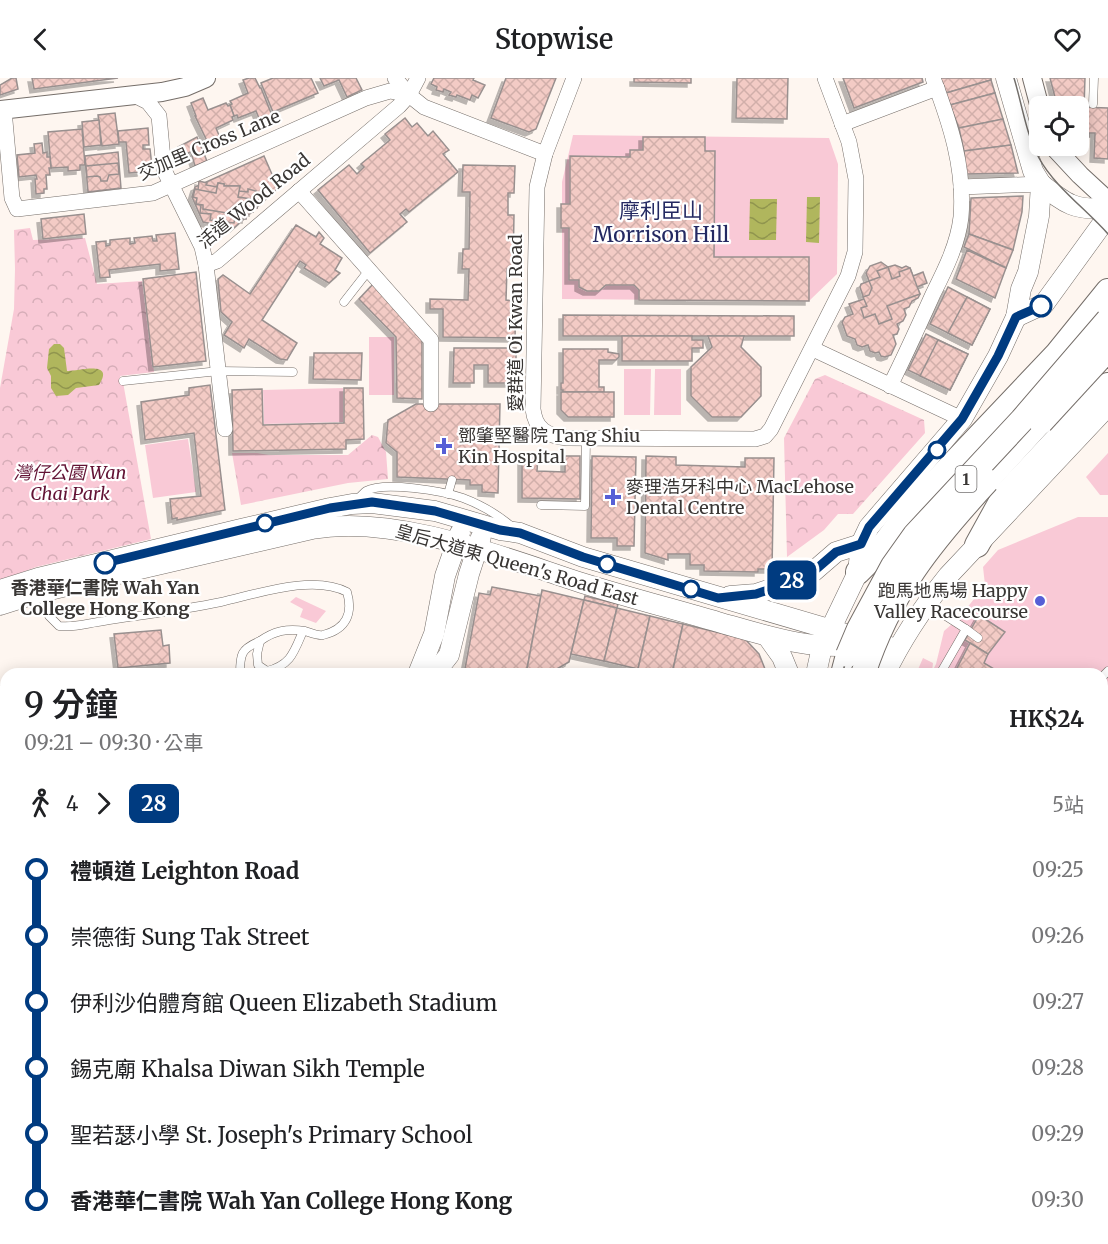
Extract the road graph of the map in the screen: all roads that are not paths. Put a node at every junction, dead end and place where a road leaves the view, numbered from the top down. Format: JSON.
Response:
{"nodes":[{"id":1,"x":395,"y":78,"type":"edge"},
{"id":2,"x":417,"y":78,"type":"edge"},
{"id":3,"x":574,"y":78,"type":"edge"},
{"id":4,"x":825,"y":78,"type":"edge"},
{"id":5,"x":1006,"y":78,"type":"edge"},
{"id":6,"x":1032,"y":78,"type":"edge"},
{"id":7,"x":1094,"y":78,"type":"edge"},
{"id":8,"x":192,"y":80,"type":"edge"},
{"id":9,"x":935,"y":83,"type":"edge"},
{"id":10,"x":134,"y":95,"type":"junction"},
{"id":11,"x":409,"y":95,"type":"junction"},
{"id":12,"x":1037,"y":96,"type":"edge"},
{"id":13,"x":1093,"y":104,"type":"dead end"},
{"id":14,"x":2,"y":110,"type":"edge"},
{"id":15,"x":842,"y":124,"type":"junction"},
{"id":16,"x":544,"y":154,"type":"junction"},
{"id":17,"x":1062,"y":156,"type":"edge"},
{"id":18,"x":1041,"y":184,"type":"junction"},
{"id":19,"x":171,"y":185,"type":"junction"},
{"id":20,"x":962,"y":187,"type":"junction"},
{"id":21,"x":299,"y":191,"type":"junction"},
{"id":22,"x":1108,"y":201,"type":"edge"},
{"id":23,"x":1108,"y":208,"type":"edge"},
{"id":24,"x":1108,"y":216,"type":"edge"},
{"id":25,"x":206,"y":265,"type":"junction"},
{"id":26,"x":369,"y":270,"type":"junction"},
{"id":27,"x":1108,"y":291,"type":"edge"},
{"id":28,"x":344,"y":302,"type":"dead end"},
{"id":29,"x":1016,"y":317,"type":"junction"},
{"id":30,"x":1108,"y":320,"type":"edge"},
{"id":31,"x":813,"y":349,"type":"junction"},
{"id":32,"x":1108,"y":350,"type":"edge"},
{"id":33,"x":219,"y":371,"type":"junction"},
{"id":34,"x":293,"y":372,"type":"dead end"},
{"id":35,"x":123,"y":381,"type":"dead end"},
{"id":36,"x":1108,"y":384,"type":"edge"},
{"id":37,"x":890,"y":386,"type":"junction"},
{"id":38,"x":431,"y":404,"type":"dead end"},
{"id":39,"x":1108,"y":406,"type":"edge"},
{"id":40,"x":962,"y":419,"type":"junction"},
{"id":41,"x":225,"y":429,"type":"dead end"},
{"id":42,"x":586,"y":438,"type":"junction"},
{"id":43,"x":452,"y":480,"type":"dead end"},
{"id":44,"x":448,"y":494,"type":"junction"},
{"id":45,"x":1004,"y":496,"type":"junction"},
{"id":46,"x":352,"y":504,"type":"junction"},
{"id":47,"x":541,"y":506,"type":"dead end"},
{"id":48,"x":961,"y":512,"type":"junction"},
{"id":49,"x":465,"y":519,"type":"junction"},
{"id":50,"x":484,"y":526,"type":"junction"},
{"id":51,"x":520,"y":533,"type":"junction"},
{"id":52,"x":457,"y":544,"type":"junction"},
{"id":53,"x":861,"y":544,"type":"junction"},
{"id":54,"x":976,"y":545,"type":"junction"},
{"id":55,"x":477,"y":550,"type":"junction"},
{"id":56,"x":858,"y":572,"type":"junction"},
{"id":57,"x":0,"y":590,"type":"edge"},
{"id":58,"x":41,"y":592,"type":"junction"},
{"id":59,"x":718,"y":598,"type":"junction"},
{"id":60,"x":926,"y":604,"type":"junction"},
{"id":61,"x":0,"y":605,"type":"edge"},
{"id":62,"x":966,"y":629,"type":"junction"},
{"id":63,"x":303,"y":631,"type":"junction"},
{"id":64,"x":767,"y":636,"type":"junction"},
{"id":65,"x":978,"y":638,"type":"dead end"},
{"id":66,"x":827,"y":639,"type":"junction"},
{"id":67,"x":260,"y":641,"type":"junction"},
{"id":68,"x":874,"y":643,"type":"junction"},
{"id":69,"x":897,"y":649,"type":"junction"},
{"id":70,"x":241,"y":668,"type":"edge"},
{"id":71,"x":262,"y":668,"type":"edge"},
{"id":72,"x":279,"y":668,"type":"edge"},
{"id":73,"x":420,"y":668,"type":"edge"},
{"id":74,"x":439,"y":668,"type":"edge"},
{"id":75,"x":787,"y":668,"type":"edge"},
{"id":76,"x":818,"y":668,"type":"edge"},
{"id":77,"x":845,"y":668,"type":"edge"},
{"id":78,"x":865,"y":668,"type":"edge"},
{"id":79,"x":888,"y":668,"type":"edge"},
{"id":80,"x":943,"y":668,"type":"edge"}],
"edges":[{"from":1,"to":11,"type":"street"},
{"from":2,"to":11,"type":"street","name":"活道 Wood Road"},
{"from":3,"to":16,"type":"street","name":"愛群道 Oi Kwan Road"},
{"from":4,"to":15,"type":"street","name":"愛群道 Oi Kwan Road"},
{"from":5,"to":18,"type":"main road"},
{"from":6,"to":12,"type":"street"},
{"from":7,"to":13,"type":"lane"},
{"from":8,"to":10,"type":"street"},
{"from":9,"to":15,"type":"street"},
{"from":9,"to":20,"type":"street"},
{"from":10,"to":14,"type":"street"},
{"from":10,"to":19,"type":"street"},
{"from":11,"to":16,"type":"street"},
{"from":11,"to":19,"type":"street","name":"交加里 Cross Lane"},
{"from":11,"to":21,"type":"street","name":"活道 Wood Road"},
{"from":14,"to":19,"type":"street","name":"交加里 Cross Lane"},
{"from":15,"to":31,"type":"street","name":"愛群道 Oi Kwan Road"},
{"from":16,"to":42,"type":"street","name":"愛群道 Oi Kwan Road"},
{"from":17,"to":22,"type":"street"},
{"from":18,"to":20,"type":"street"},
{"from":18,"to":23,"type":"main road"},
{"from":18,"to":29,"type":"main road"},
{"from":19,"to":25,"type":"street"},
{"from":20,"to":37,"type":"street"},
{"from":21,"to":25,"type":"street","name":"活道 Wood Road"},
{"from":21,"to":26,"type":"street"},
{"from":24,"to":29,"type":"main road"},
{"from":25,"to":33,"type":"street","name":"活道 Wood Road"},
{"from":26,"to":28,"type":"lane"},
{"from":26,"to":38,"type":"street"},
{"from":27,"to":56,"type":"highway"},
{"from":29,"to":40,"type":"main road"},
{"from":30,"to":77,"type":"highway","number":"1","bridge":true},
{"from":31,"to":37,"type":"street"},
{"from":31,"to":42,"type":"street","name":"愛群道 Oi Kwan Road"},
{"from":32,"to":48,"type":"main road"},
{"from":32,"to":78,"type":"highway","number":"1","bridge":true},
{"from":33,"to":34,"type":"lane"},
{"from":33,"to":35,"type":"lane"},
{"from":33,"to":41,"type":"street","name":"活道 Wood Road"},
{"from":36,"to":45,"type":"highway"},
{"from":37,"to":40,"type":"street"},
{"from":39,"to":54,"type":"main road"},
{"from":40,"to":53,"type":"main road"},
{"from":42,"to":47,"type":"lane"},
{"from":43,"to":44,"type":"lane"},
{"from":44,"to":46,"type":"lane"},
{"from":44,"to":51,"type":"lane"},
{"from":45,"to":48,"type":"highway"},
{"from":45,"to":54,"type":"highway"},
{"from":46,"to":49,"type":"main road","name":"皇后大道東 Queen's Road East"},
{"from":46,"to":57,"type":"main road","name":"皇后大道東 Queen's Road East"},
{"from":48,"to":68,"type":"main road"},
{"from":49,"to":50,"type":"main road","name":"皇后大道東 Queen's Road East"},
{"from":49,"to":52,"type":"main road"},
{"from":50,"to":51,"type":"main road","name":"皇后大道東 Queen's Road East"},
{"from":50,"to":55,"type":"main road"},
{"from":51,"to":59,"type":"main road","name":"皇后大道東 Queen's Road East"},
{"from":52,"to":55,"type":"main road","name":"皇后大道東 Queen's Road East"},
{"from":52,"to":58,"type":"main road","name":"皇后大道東 Queen's Road East"},
{"from":52,"to":73,"type":"main road"},
{"from":53,"to":56,"type":"main road"},
{"from":53,"to":59,"type":"main road"},
{"from":54,"to":60,"type":"main road"},
{"from":55,"to":64,"type":"main road","name":"皇后大道東 Queen's Road East"},
{"from":55,"to":74,"type":"main road"},
{"from":56,"to":66,"type":"main road"},
{"from":58,"to":61,"type":"main road","name":"皇后大道東 Queen's Road East"},
{"from":58,"to":63,"type":"lane"},
{"from":59,"to":66,"type":"main road","name":"皇后大道東 Queen's Road East"},
{"from":60,"to":62,"type":"lane"},
{"from":60,"to":69,"type":"main road"},
{"from":62,"to":65,"type":"lane"},
{"from":62,"to":80,"type":"lane"},
{"from":63,"to":67,"type":"lane"},
{"from":63,"to":72,"type":"lane"},
{"from":64,"to":66,"type":"main road","name":"皇后大道東 Queen's Road East"},
{"from":64,"to":75,"type":"main road"},
{"from":66,"to":68,"type":"main road","name":"皇后大道東 Queen's Road East"},
{"from":66,"to":76,"type":"main road"},
{"from":67,"to":70,"type":"lane"},
{"from":67,"to":71,"type":"lane"},
{"from":68,"to":69,"type":"main road","name":"皇后大道東 Queen's Road East"},
{"from":69,"to":79,"type":"main road"}]}
